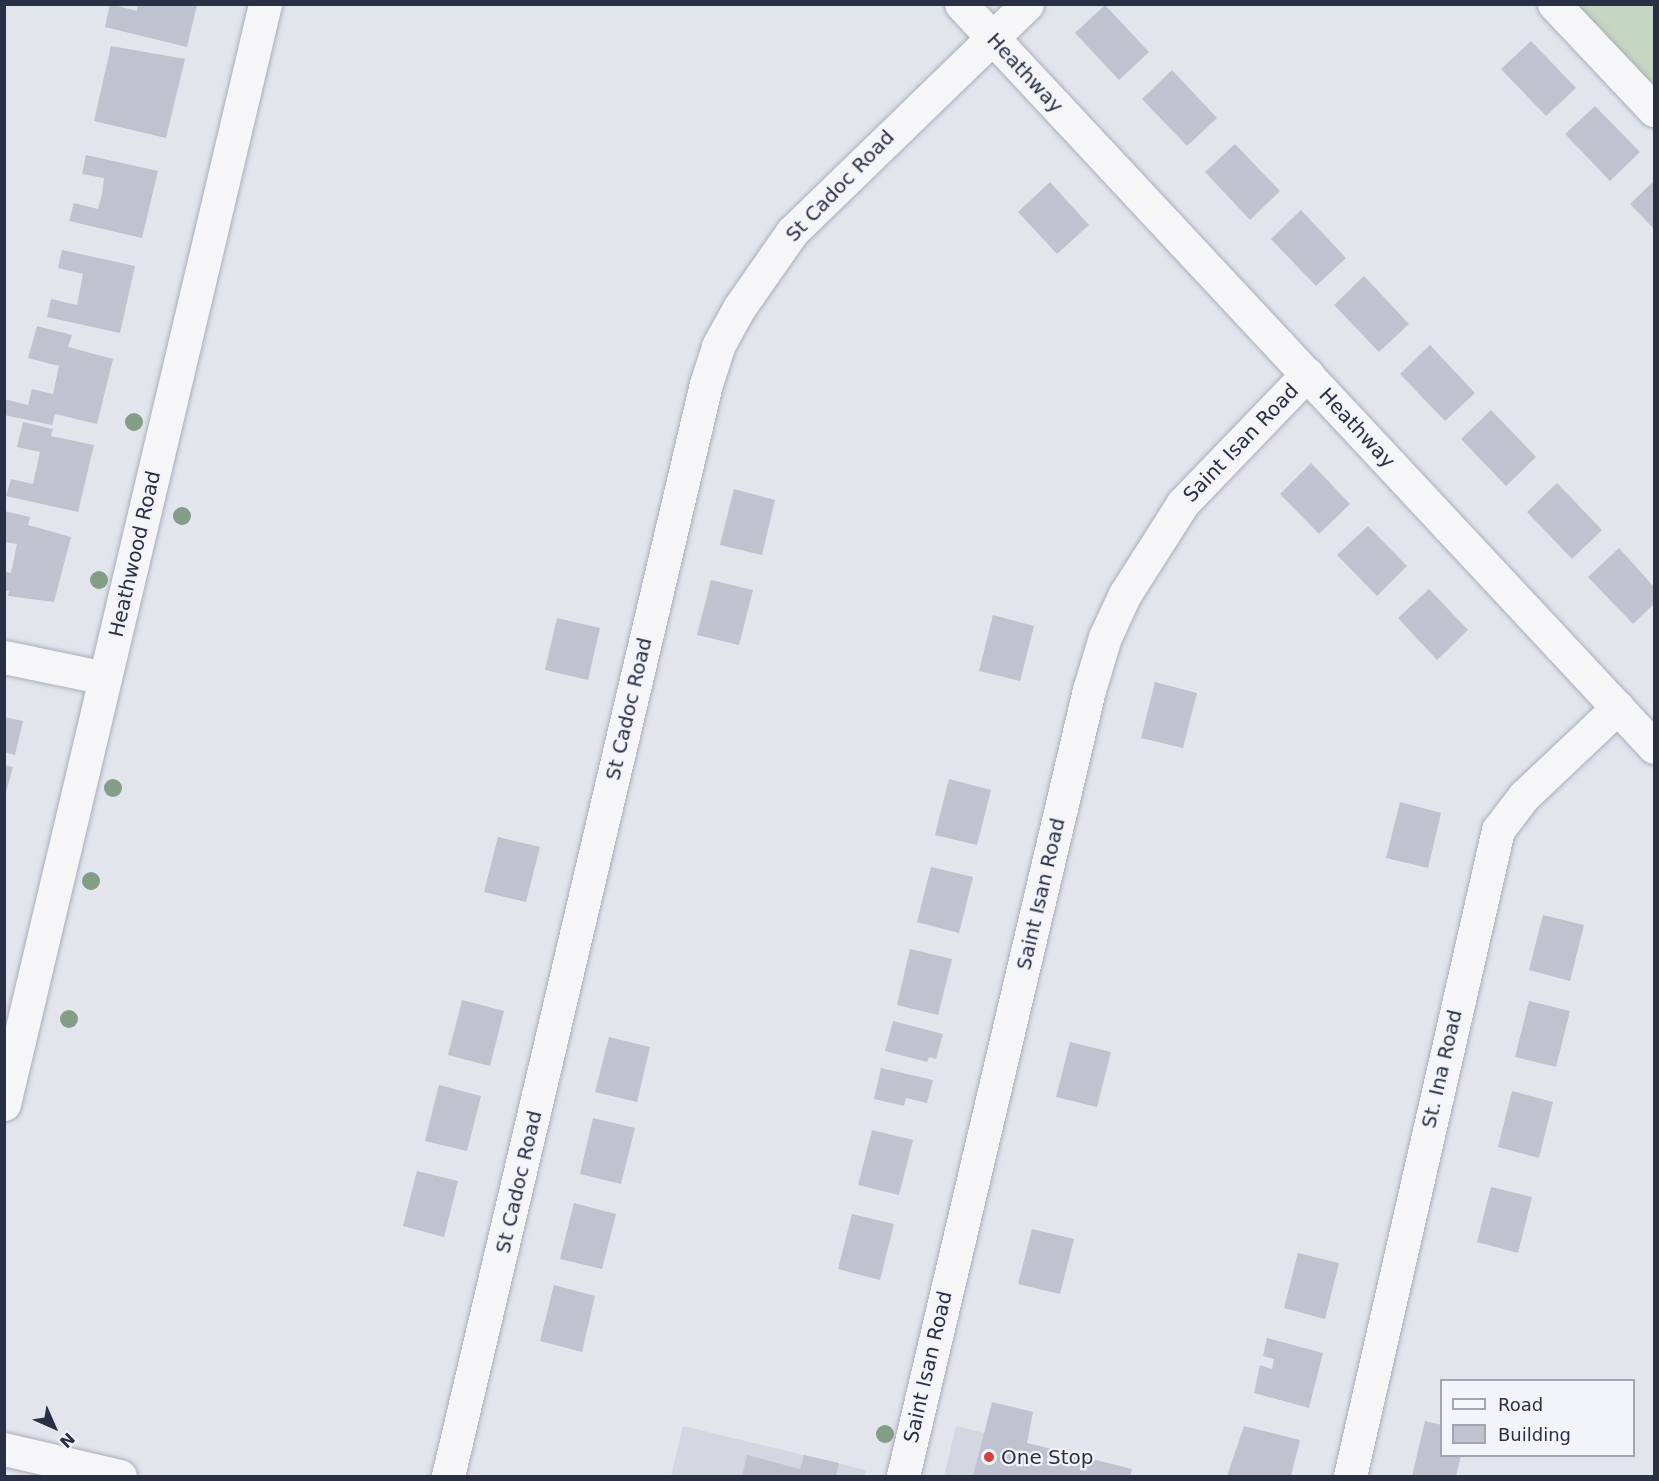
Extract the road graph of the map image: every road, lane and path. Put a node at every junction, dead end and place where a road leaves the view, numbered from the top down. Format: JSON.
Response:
{"nodes":[{"id":1,"x":265,"y":4,"type":"edge"},
{"id":2,"x":961,"y":4,"type":"edge"},
{"id":3,"x":1027,"y":4,"type":"edge"},
{"id":4,"x":1554,"y":4,"type":"edge"},
{"id":5,"x":992,"y":38,"type":"junction"},
{"id":6,"x":1654,"y":110,"type":"edge"},
{"id":7,"x":1307,"y":374,"type":"junction"},
{"id":8,"x":4,"y":657,"type":"edge"},
{"id":9,"x":105,"y":678,"type":"junction"},
{"id":10,"x":1618,"y":707,"type":"junction"},
{"id":11,"x":1654,"y":747,"type":"edge"},
{"id":12,"x":4,"y":1104,"type":"edge"},
{"id":13,"x":4,"y":1449,"type":"edge"},
{"id":14,"x":120,"y":1476,"type":"edge"},
{"id":15,"x":448,"y":1476,"type":"edge"},
{"id":16,"x":903,"y":1476,"type":"edge"},
{"id":17,"x":1350,"y":1476,"type":"edge"}],
"edges":[{"from":1,"to":9,"type":"street","name":"Heathwood Road"},
{"from":2,"to":5,"type":"street","name":"Heathway"},
{"from":3,"to":5,"type":"street","name":"St Cadoc Road"},
{"from":4,"to":6,"type":"street"},
{"from":5,"to":7,"type":"street","name":"Heathway"},
{"from":5,"to":15,"type":"street","name":"St Cadoc Road"},
{"from":7,"to":10,"type":"street","name":"Heathway"},
{"from":7,"to":16,"type":"street","name":"Saint Isan Road"},
{"from":8,"to":9,"type":"street"},
{"from":9,"to":12,"type":"street","name":"Heathwood Road"},
{"from":10,"to":11,"type":"street","name":"Heathway"},
{"from":10,"to":17,"type":"street","name":"St. Ina Road"},
{"from":13,"to":14,"type":"street"}]}
